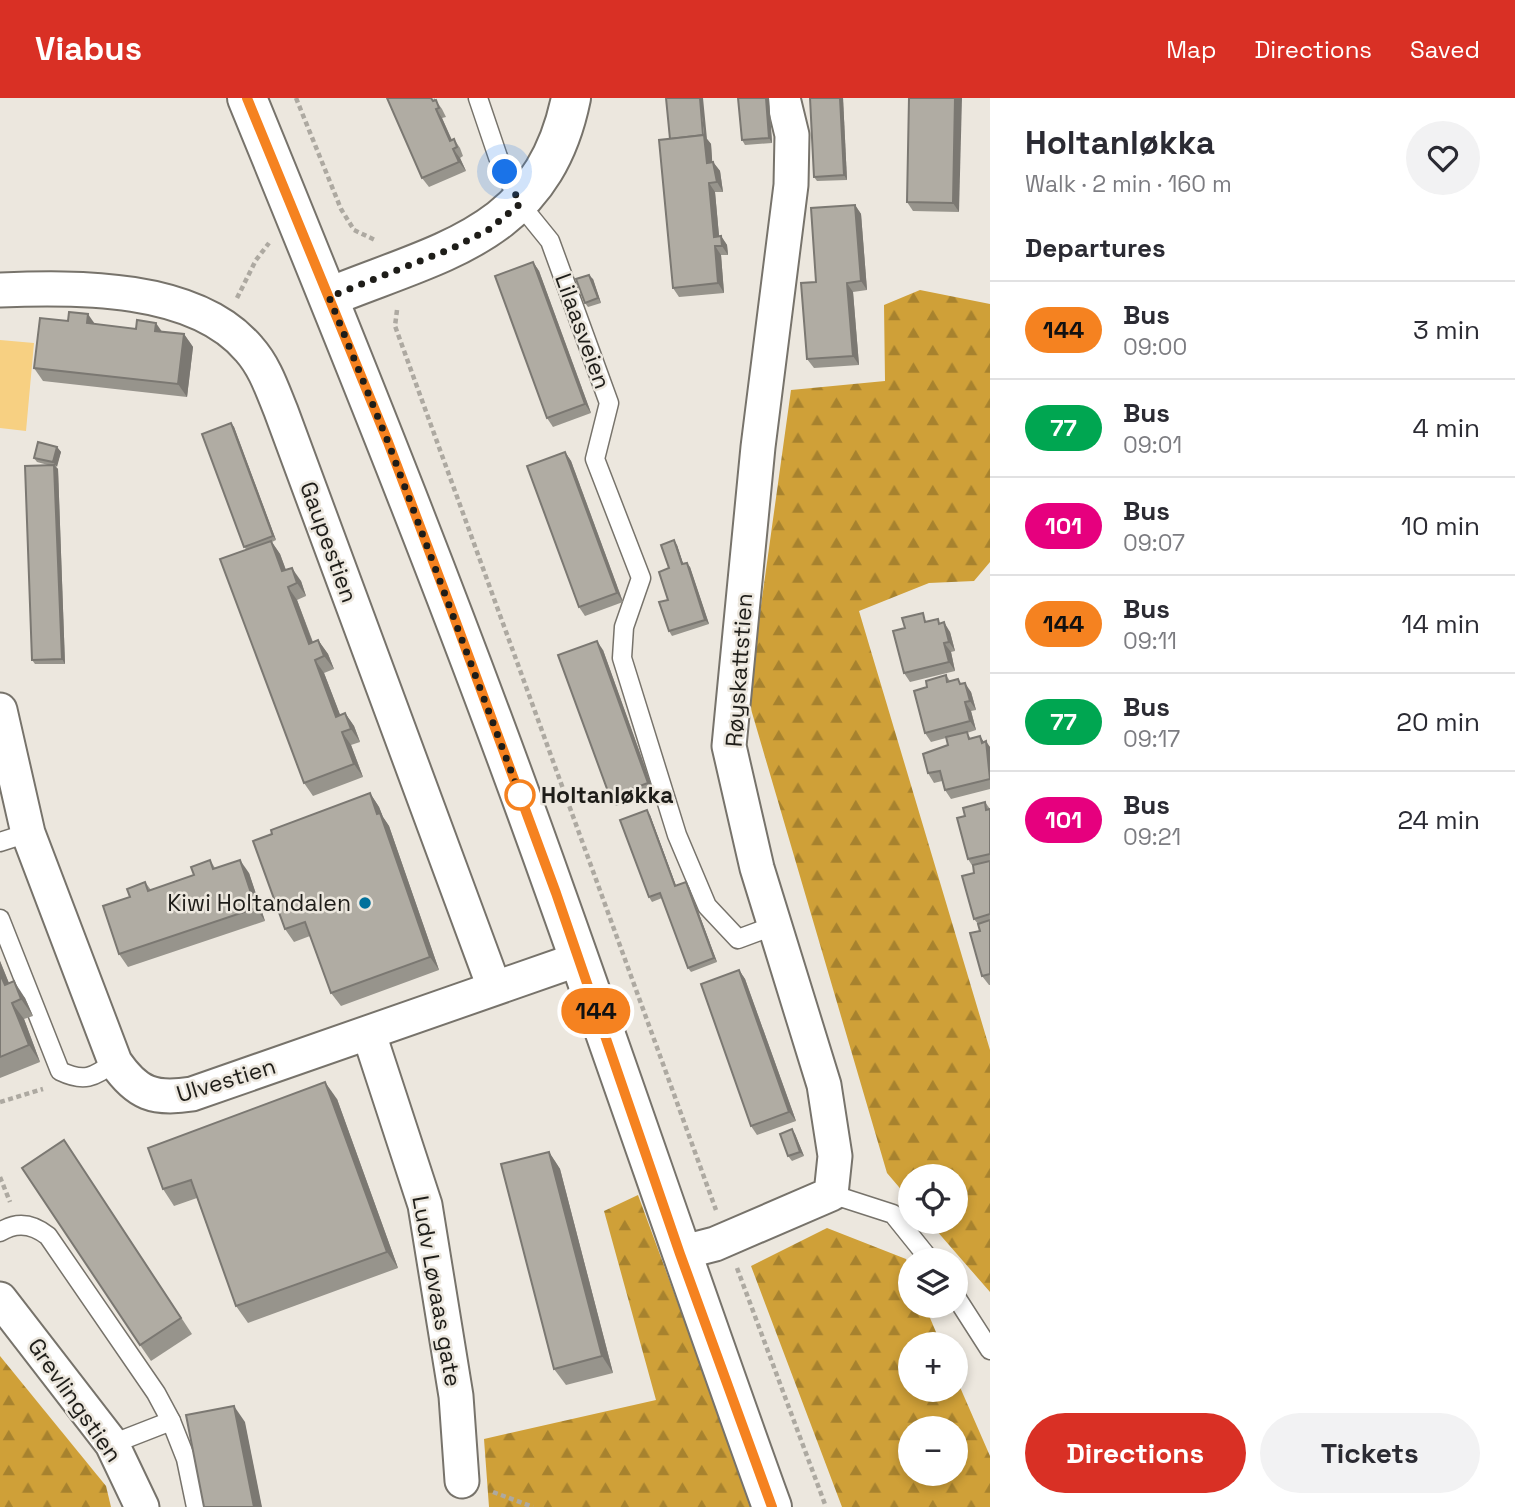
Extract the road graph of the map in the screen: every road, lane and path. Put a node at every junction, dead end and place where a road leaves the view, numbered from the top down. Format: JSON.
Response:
{"nodes":[{"id":1,"x":247,"y":98,"type":"edge"},
{"id":2,"x":296,"y":98,"type":"edge"},
{"id":3,"x":478,"y":98,"type":"edge"},
{"id":4,"x":571,"y":98,"type":"edge"},
{"id":5,"x":783,"y":98,"type":"edge"},
{"id":6,"x":520,"y":204,"type":"junction"},
{"id":7,"x":275,"y":238,"type":"dead end"},
{"id":8,"x":381,"y":249,"type":"dead end"},
{"id":9,"x":0,"y":290,"type":"edge"},
{"id":10,"x":329,"y":297,"type":"junction"},
{"id":11,"x":398,"y":302,"type":"dead end"},
{"id":12,"x":223,"y":324,"type":"junction"},
{"id":13,"x":0,"y":710,"type":"edge"},
{"id":14,"x":14,"y":838,"type":"edge"},
{"id":15,"x":0,"y":919,"type":"edge"},
{"id":16,"x":773,"y":926,"type":"junction"},
{"id":17,"x":579,"y":959,"type":"junction"},
{"id":18,"x":494,"y":987,"type":"junction"},
{"id":19,"x":369,"y":1034,"type":"junction"},
{"id":20,"x":115,"y":1062,"type":"junction"},
{"id":21,"x":76,"y":1078,"type":"junction"},
{"id":22,"x":0,"y":1102,"type":"edge"},
{"id":23,"x":0,"y":1177,"type":"edge"},
{"id":24,"x":3,"y":1189,"type":"dead end"},
{"id":25,"x":831,"y":1194,"type":"junction"},
{"id":26,"x":0,"y":1232,"type":"edge"},
{"id":27,"x":727,"y":1239,"type":"junction"},
{"id":28,"x":921,"y":1248,"type":"edge"},
{"id":29,"x":680,"y":1254,"type":"junction"},
{"id":30,"x":0,"y":1299,"type":"edge"},
{"id":31,"x":968,"y":1316,"type":"edge"},
{"id":32,"x":990,"y":1350,"type":"edge"},
{"id":33,"x":172,"y":1421,"type":"junction"},
{"id":34,"x":112,"y":1444,"type":"junction"},
{"id":35,"x":462,"y":1481,"type":"joint"},
{"id":36,"x":142,"y":1507,"type":"edge"},
{"id":37,"x":195,"y":1507,"type":"edge"},
{"id":38,"x":533,"y":1507,"type":"edge"},
{"id":39,"x":772,"y":1507,"type":"edge"},
{"id":40,"x":826,"y":1507,"type":"edge"}],
"edges":[{"from":1,"to":10,"type":"main road"},
{"from":2,"to":8,"type":"path"},
{"from":3,"to":6,"type":"lane","name":"Lilaasveien"},
{"from":4,"to":6,"type":"main road"},
{"from":5,"to":16,"type":"street","name":"Røyskattstien"},
{"from":6,"to":10,"type":"main road"},
{"from":6,"to":16,"type":"lane","name":"Lilaasveien"},
{"from":7,"to":12,"type":"path"},
{"from":9,"to":12,"type":"street","name":"Gaupestien"},
{"from":10,"to":17,"type":"main road"},
{"from":11,"to":27,"type":"path"},
{"from":12,"to":18,"type":"street","name":"Gaupestien"},
{"from":13,"to":14,"type":"street","name":"Ulvestien"},
{"from":14,"to":20,"type":"street","name":"Ulvestien"},
{"from":15,"to":21,"type":"lane"},
{"from":16,"to":25,"type":"street","name":"Røyskattstien"},
{"from":17,"to":18,"type":"street","name":"Ulvestien"},
{"from":17,"to":29,"type":"main road"},
{"from":18,"to":19,"type":"street","name":"Ulvestien"},
{"from":19,"to":20,"type":"street","name":"Ulvestien"},
{"from":19,"to":35,"type":"street","name":"Ludv Løvaas gate"},
{"from":20,"to":21,"type":"lane"},
{"from":21,"to":22,"type":"path"},
{"from":23,"to":24,"type":"path"},
{"from":25,"to":27,"type":"street"},
{"from":25,"to":28,"type":"lane"},
{"from":26,"to":33,"type":"lane"},
{"from":27,"to":29,"type":"street"},
{"from":27,"to":40,"type":"path"},
{"from":29,"to":39,"type":"main road"},
{"from":30,"to":34,"type":"street","name":"Grevlingstien"},
{"from":31,"to":32,"type":"lane"},
{"from":33,"to":34,"type":"lane"},
{"from":33,"to":37,"type":"lane"},
{"from":34,"to":36,"type":"street","name":"Grevlingstien"},
{"from":35,"to":38,"type":"path"}]}
